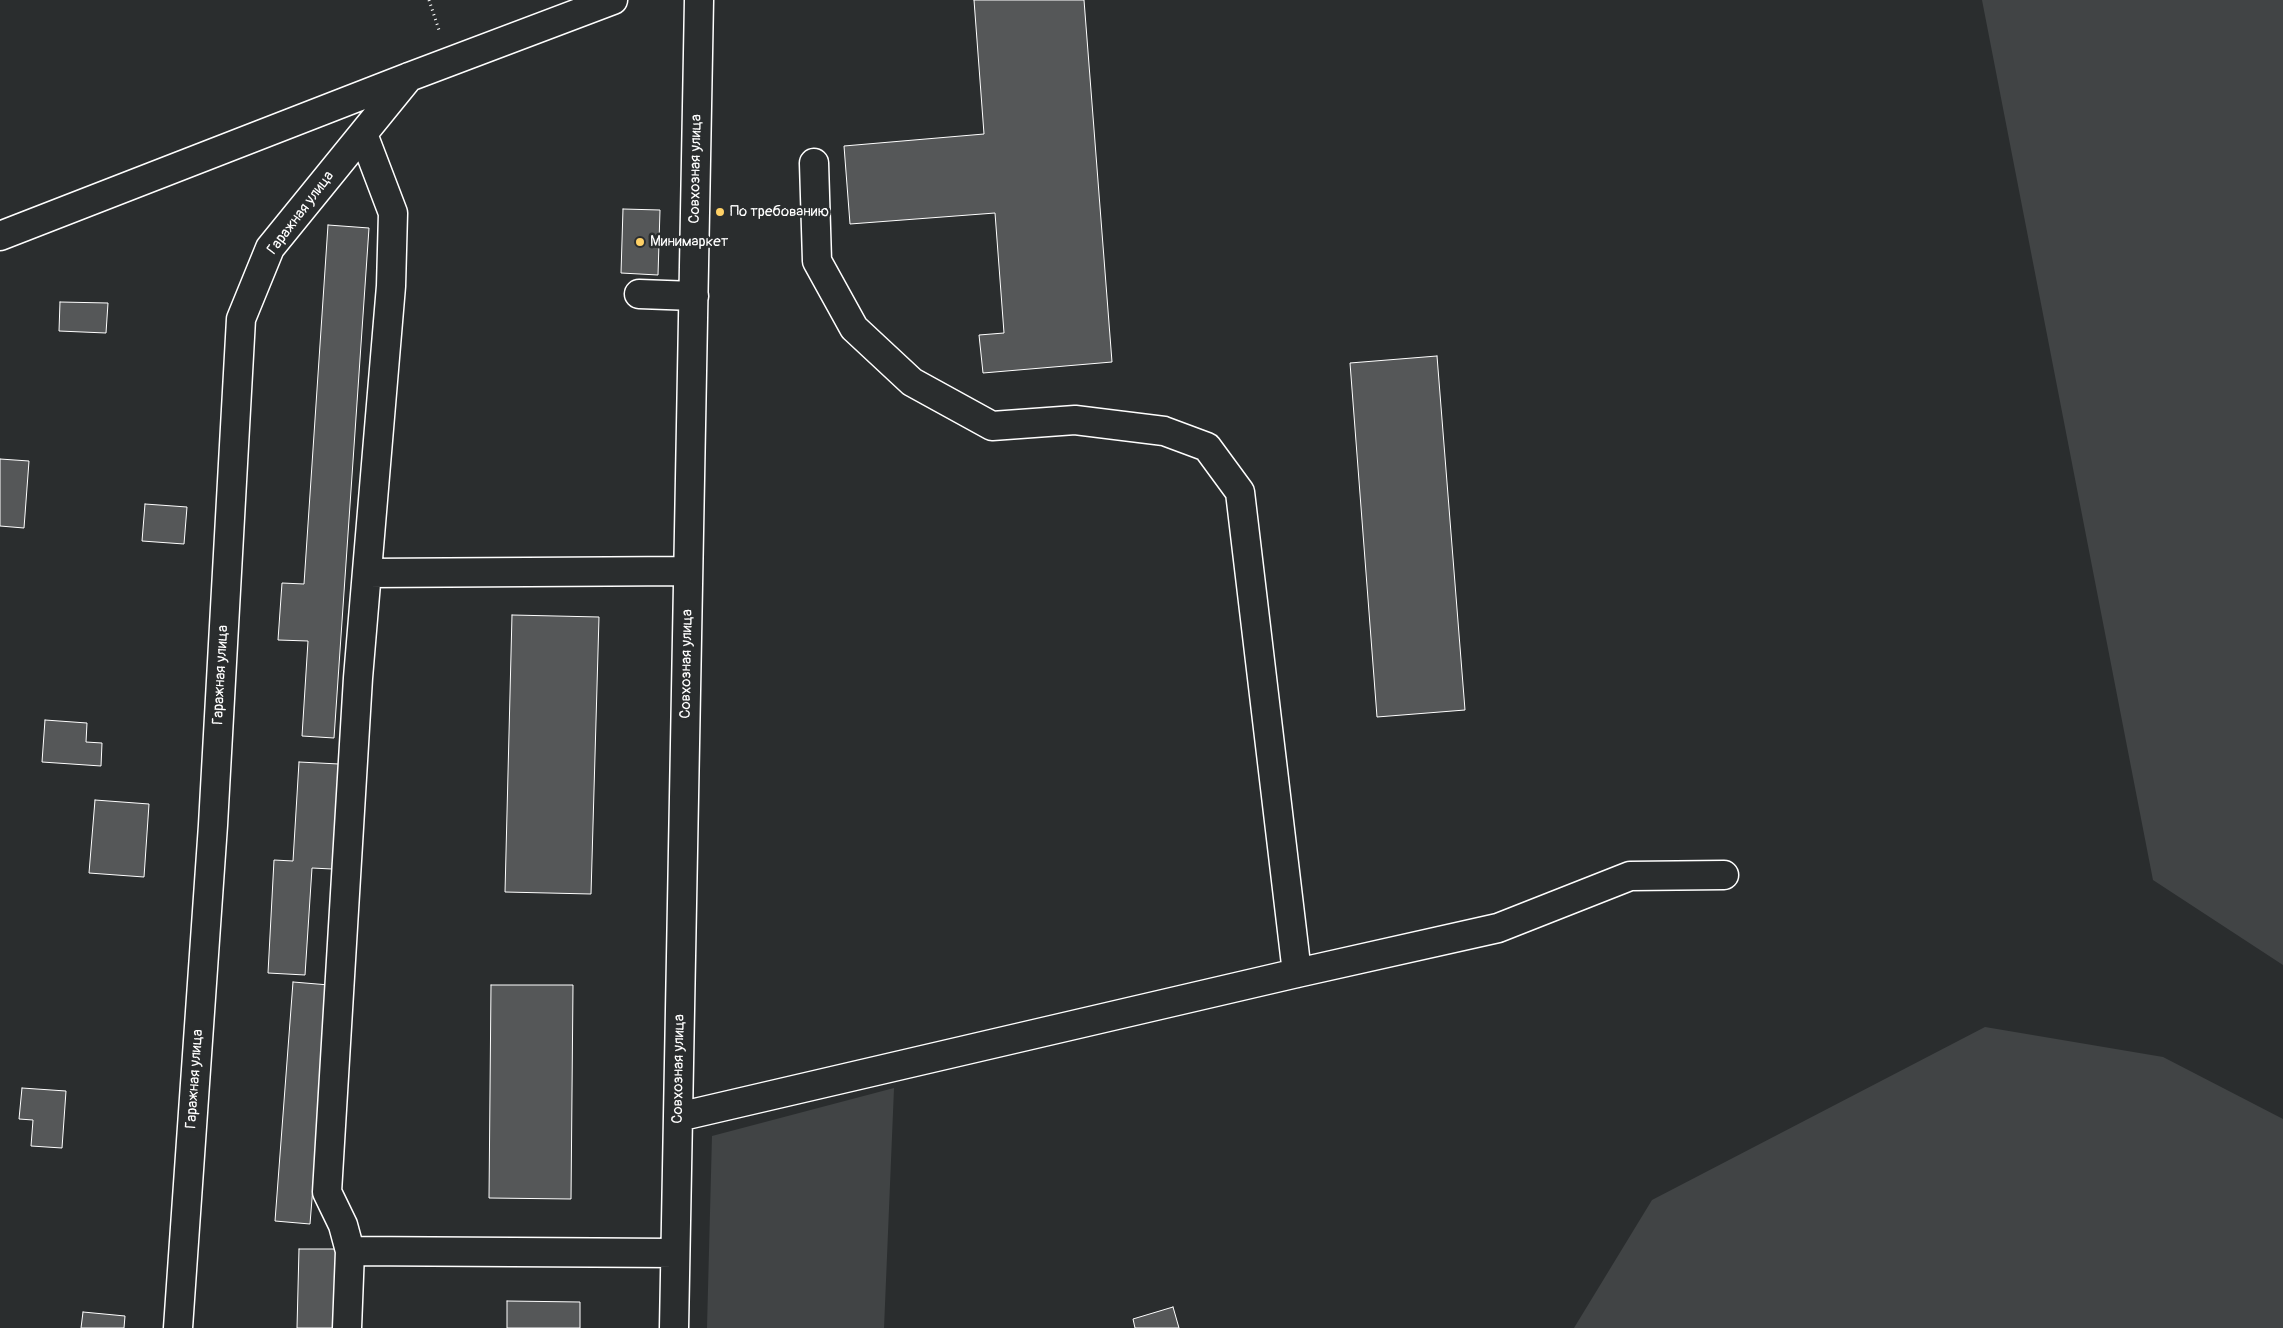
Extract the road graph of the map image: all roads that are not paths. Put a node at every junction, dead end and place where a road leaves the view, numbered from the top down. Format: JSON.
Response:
{"nodes":[{"id":1,"x":613,"y":0,"type":"edge"},
{"id":2,"x":699,"y":0,"type":"edge"},
{"id":3,"x":410,"y":76,"type":"junction"},
{"id":4,"x":363,"y":134,"type":"junction"},
{"id":5,"x":814,"y":163,"type":"dead end"},
{"id":6,"x":0,"y":236,"type":"edge"},
{"id":7,"x":640,"y":294,"type":"dead end"},
{"id":8,"x":694,"y":296,"type":"junction"},
{"id":9,"x":688,"y":571,"type":"junction"},
{"id":10,"x":367,"y":573,"type":"junction"},
{"id":11,"x":1724,"y":874,"type":"dead end"},
{"id":12,"x":1297,"y":973,"type":"junction"},
{"id":13,"x":678,"y":1117,"type":"junction"},
{"id":14,"x":350,"y":1251,"type":"junction"},
{"id":15,"x":675,"y":1253,"type":"junction"},
{"id":16,"x":178,"y":1328,"type":"edge"},
{"id":17,"x":348,"y":1328,"type":"edge"},
{"id":18,"x":674,"y":1328,"type":"edge"}],
"edges":[{"from":1,"to":3,"type":"street"},
{"from":2,"to":8,"type":"street","name":"Совхозная улица"},
{"from":3,"to":4,"type":"street","name":"Гаражная улица"},
{"from":3,"to":6,"type":"street"},
{"from":4,"to":10,"type":"street"},
{"from":4,"to":16,"type":"street","name":"Гаражная улица"},
{"from":5,"to":12,"type":"street"},
{"from":7,"to":8,"type":"street"},
{"from":8,"to":9,"type":"street","name":"Совхозная улица"},
{"from":9,"to":10,"type":"street"},
{"from":9,"to":13,"type":"street","name":"Совхозная улица"},
{"from":10,"to":14,"type":"street"},
{"from":11,"to":12,"type":"street"},
{"from":12,"to":13,"type":"street"},
{"from":13,"to":15,"type":"street","name":"Совхозная улица"},
{"from":14,"to":15,"type":"street"},
{"from":14,"to":17,"type":"street"},
{"from":15,"to":18,"type":"street","name":"Совхозная улица"}]}
